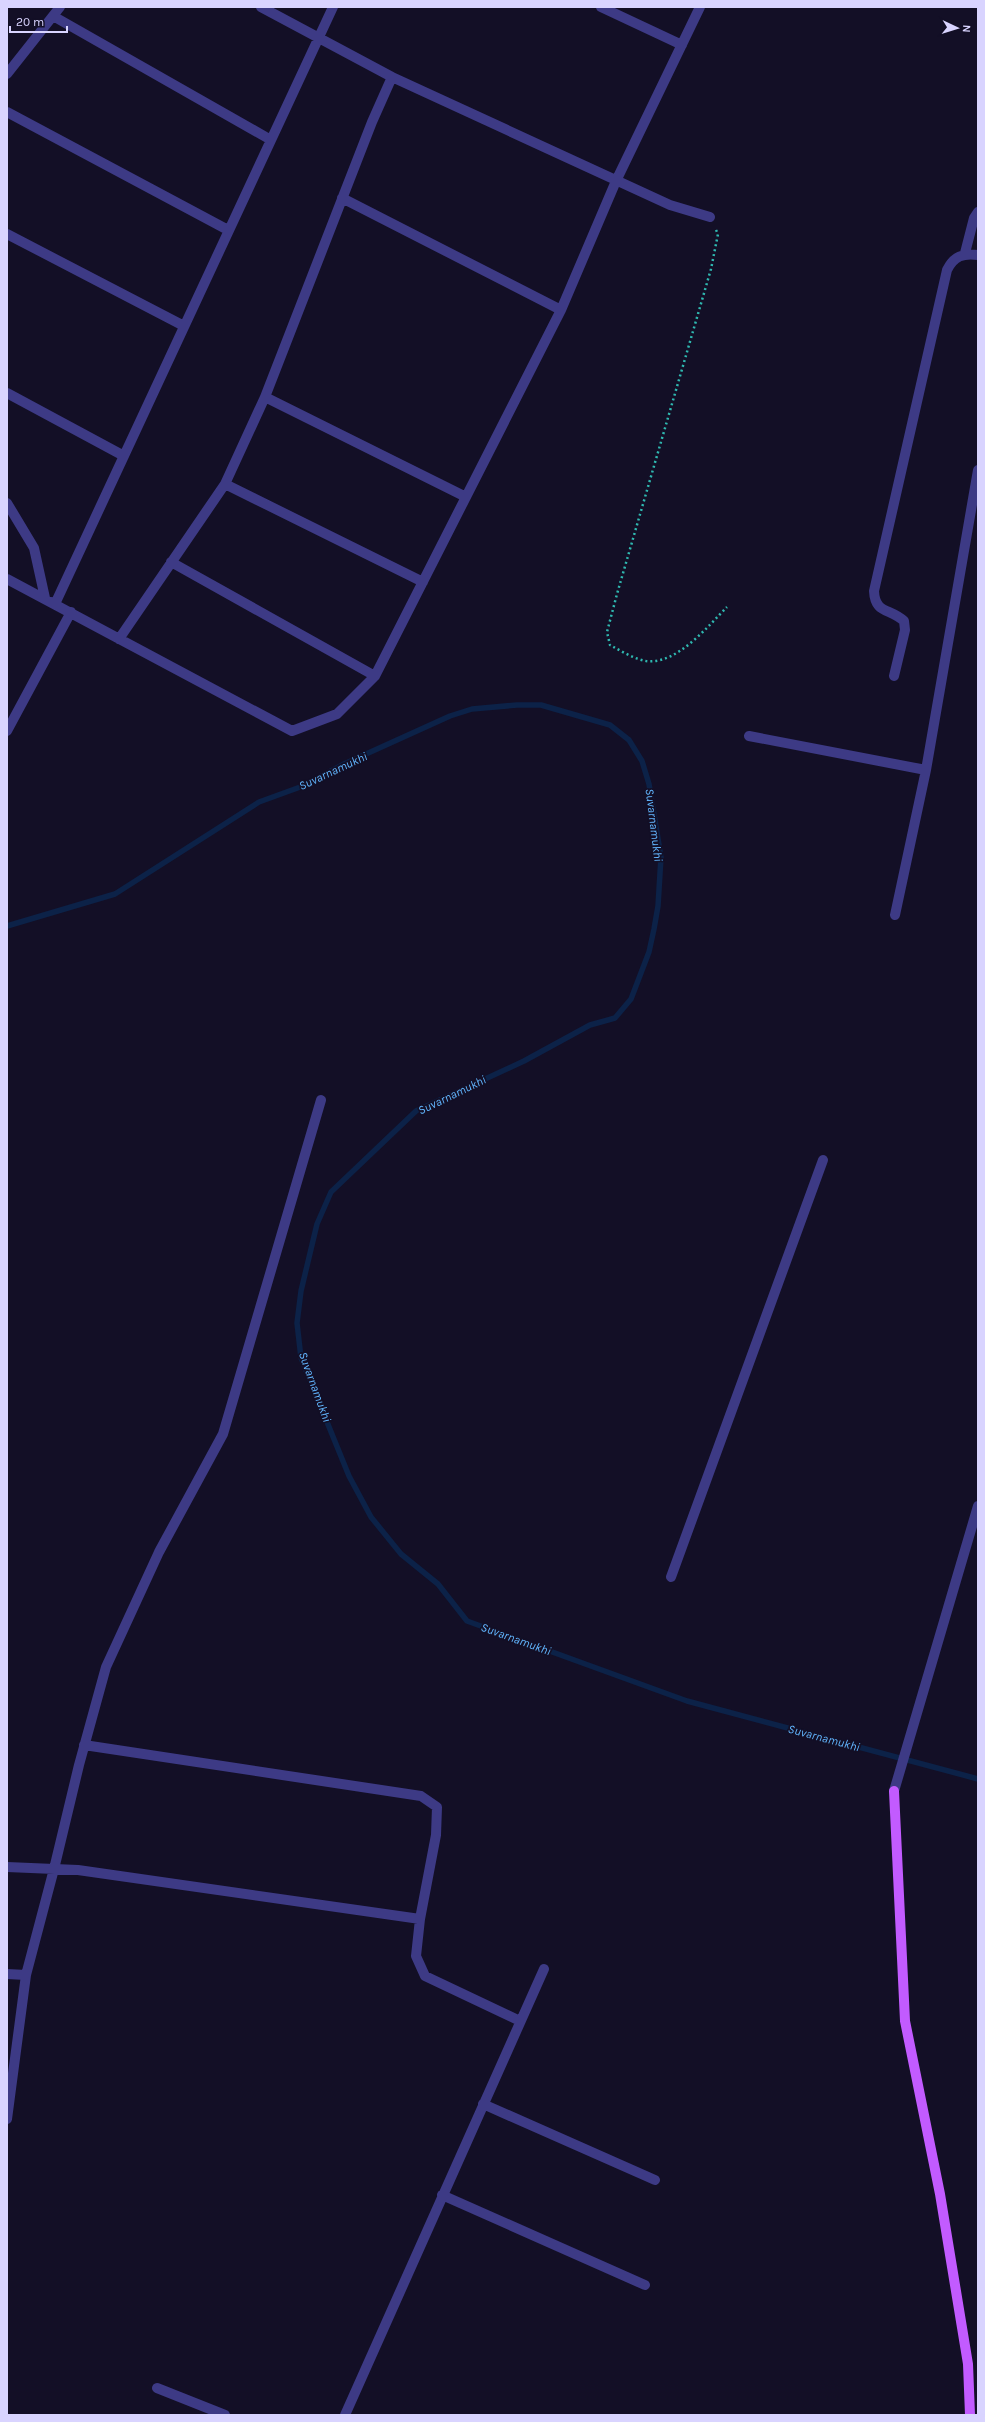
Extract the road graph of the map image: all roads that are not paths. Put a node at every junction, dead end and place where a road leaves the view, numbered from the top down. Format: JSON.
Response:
{"nodes":[{"id":1,"x":60,"y":7,"type":"edge"},
{"id":2,"x":261,"y":7,"type":"edge"},
{"id":3,"x":333,"y":7,"type":"edge"},
{"id":4,"x":601,"y":7,"type":"edge"},
{"id":5,"x":700,"y":7,"type":"edge"},
{"id":6,"x":54,"y":16,"type":"junction"},
{"id":7,"x":318,"y":39,"type":"junction"},
{"id":8,"x":682,"y":45,"type":"junction"},
{"id":9,"x":7,"y":74,"type":"edge"},
{"id":10,"x":392,"y":77,"type":"junction"},
{"id":11,"x":7,"y":112,"type":"edge"},
{"id":12,"x":271,"y":140,"type":"junction"},
{"id":13,"x":616,"y":181,"type":"junction"},
{"id":14,"x":342,"y":198,"type":"junction"},
{"id":15,"x":978,"y":212,"type":"edge"},
{"id":16,"x":710,"y":217,"type":"road end"},
{"id":17,"x":228,"y":230,"type":"junction"},
{"id":18,"x":7,"y":234,"type":"edge"},
{"id":19,"x":965,"y":253,"type":"junction"},
{"id":20,"x":978,"y":254,"type":"edge"},
{"id":21,"x":561,"y":310,"type":"junction"},
{"id":22,"x":184,"y":326,"type":"junction"},
{"id":23,"x":7,"y":393,"type":"edge"},
{"id":24,"x":265,"y":397,"type":"junction"},
{"id":25,"x":124,"y":456,"type":"junction"},
{"id":26,"x":978,"y":470,"type":"edge"},
{"id":27,"x":225,"y":484,"type":"junction"},
{"id":28,"x":466,"y":497,"type":"junction"},
{"id":29,"x":7,"y":503,"type":"edge"},
{"id":30,"x":171,"y":562,"type":"junction"},
{"id":31,"x":7,"y":579,"type":"edge"},
{"id":32,"x":423,"y":582,"type":"junction"},
{"id":33,"x":45,"y":598,"type":"junction"},
{"id":34,"x":55,"y":604,"type":"junction"},
{"id":35,"x":71,"y":612,"type":"junction"},
{"id":36,"x":119,"y":639,"type":"junction"},
{"id":37,"x":375,"y":676,"type":"junction"},
{"id":38,"x":894,"y":676,"type":"dead end"},
{"id":39,"x":7,"y":707,"type":"edge"},
{"id":40,"x":16,"y":712,"type":"junction"},
{"id":41,"x":7,"y":731,"type":"edge"},
{"id":42,"x":749,"y":736,"type":"dead end"},
{"id":43,"x":926,"y":770,"type":"junction"},
{"id":44,"x":895,"y":914,"type":"dead end"},
{"id":45,"x":321,"y":1100,"type":"dead end"},
{"id":46,"x":824,"y":1160,"type":"dead end"},
{"id":47,"x":978,"y":1506,"type":"edge"},
{"id":48,"x":671,"y":1577,"type":"dead end"},
{"id":49,"x":84,"y":1745,"type":"junction"},
{"id":50,"x":894,"y":1792,"type":"joint"},
{"id":51,"x":7,"y":1867,"type":"edge"},
{"id":52,"x":54,"y":1869,"type":"junction"},
{"id":53,"x":420,"y":1920,"type":"junction"},
{"id":54,"x":544,"y":1969,"type":"dead end"},
{"id":55,"x":7,"y":1974,"type":"edge"},
{"id":56,"x":26,"y":1975,"type":"junction"},
{"id":57,"x":520,"y":2020,"type":"junction"},
{"id":58,"x":483,"y":2104,"type":"junction"},
{"id":59,"x":7,"y":2119,"type":"edge"},
{"id":60,"x":655,"y":2180,"type":"dead end"},
{"id":61,"x":442,"y":2195,"type":"junction"},
{"id":62,"x":644,"y":2285,"type":"dead end"},
{"id":63,"x":157,"y":2388,"type":"dead end"},
{"id":64,"x":225,"y":2415,"type":"edge"},
{"id":65,"x":344,"y":2415,"type":"edge"},
{"id":66,"x":970,"y":2415,"type":"edge"}],
"edges":[{"from":1,"to":6,"type":"street"},
{"from":2,"to":7,"type":"street"},
{"from":3,"to":7,"type":"street"},
{"from":4,"to":8,"type":"street"},
{"from":5,"to":8,"type":"street"},
{"from":6,"to":9,"type":"street"},
{"from":6,"to":12,"type":"street"},
{"from":7,"to":10,"type":"street"},
{"from":7,"to":12,"type":"street"},
{"from":8,"to":13,"type":"street"},
{"from":10,"to":13,"type":"street"},
{"from":10,"to":14,"type":"street"},
{"from":11,"to":17,"type":"street"},
{"from":12,"to":17,"type":"street"},
{"from":13,"to":16,"type":"street"},
{"from":13,"to":21,"type":"street"},
{"from":14,"to":21,"type":"street"},
{"from":14,"to":24,"type":"street"},
{"from":15,"to":19,"type":"street"},
{"from":17,"to":22,"type":"street"},
{"from":18,"to":22,"type":"street"},
{"from":19,"to":20,"type":"street"},
{"from":19,"to":38,"type":"street"},
{"from":21,"to":28,"type":"street"},
{"from":22,"to":25,"type":"street"},
{"from":23,"to":25,"type":"street"},
{"from":24,"to":27,"type":"street"},
{"from":24,"to":28,"type":"street"},
{"from":25,"to":34,"type":"street"},
{"from":26,"to":43,"type":"street"},
{"from":27,"to":30,"type":"street"},
{"from":27,"to":32,"type":"street"},
{"from":28,"to":32,"type":"street"},
{"from":29,"to":33,"type":"street"},
{"from":30,"to":36,"type":"street"},
{"from":30,"to":37,"type":"street"},
{"from":31,"to":33,"type":"street"},
{"from":32,"to":37,"type":"street"},
{"from":33,"to":34,"type":"street"},
{"from":34,"to":35,"type":"street"},
{"from":35,"to":36,"type":"street"},
{"from":35,"to":40,"type":"street"},
{"from":36,"to":37,"type":"street"},
{"from":39,"to":40,"type":"street"},
{"from":40,"to":41,"type":"street"},
{"from":42,"to":43,"type":"street"},
{"from":43,"to":44,"type":"street"},
{"from":45,"to":49,"type":"street"},
{"from":46,"to":48,"type":"street"},
{"from":47,"to":50,"type":"street"},
{"from":49,"to":52,"type":"street"},
{"from":49,"to":53,"type":"street"},
{"from":50,"to":66,"type":"main road"},
{"from":51,"to":52,"type":"street"},
{"from":52,"to":53,"type":"street"},
{"from":52,"to":56,"type":"street"},
{"from":53,"to":57,"type":"street"},
{"from":54,"to":57,"type":"street"},
{"from":55,"to":56,"type":"street"},
{"from":56,"to":59,"type":"street"},
{"from":57,"to":58,"type":"street"},
{"from":58,"to":60,"type":"street"},
{"from":58,"to":61,"type":"street"},
{"from":61,"to":62,"type":"street"},
{"from":61,"to":65,"type":"street"},
{"from":63,"to":64,"type":"street"}]}
